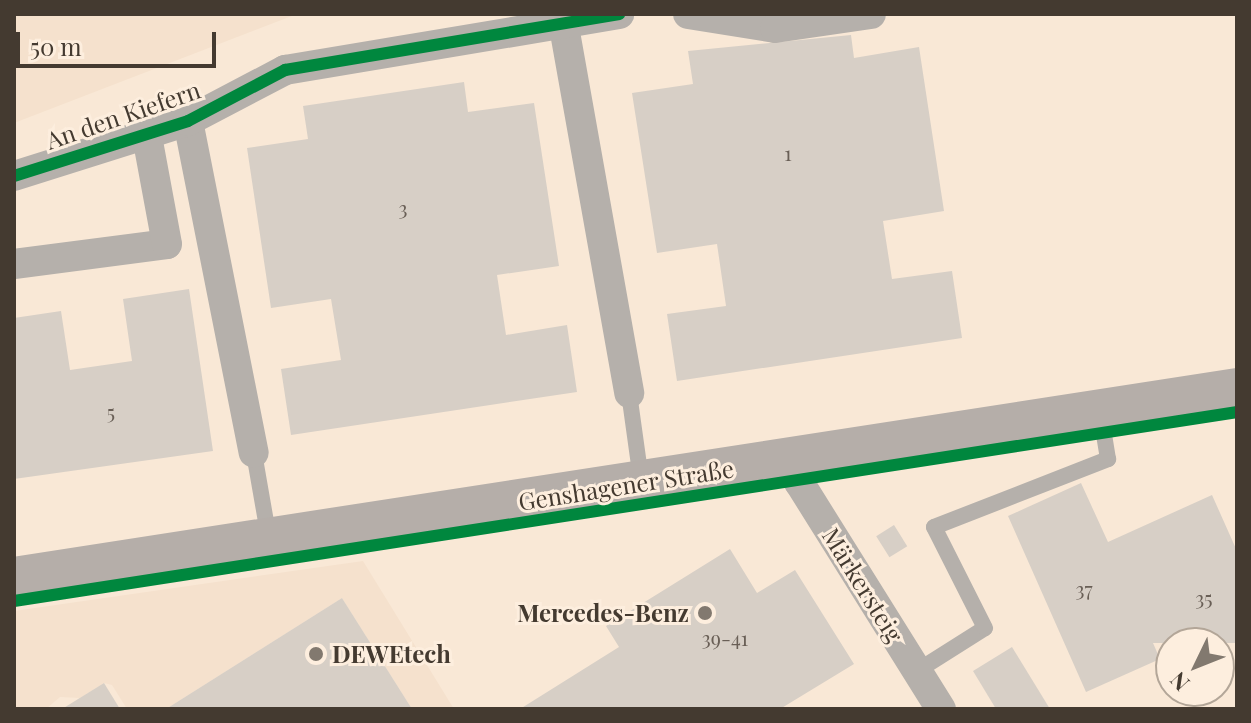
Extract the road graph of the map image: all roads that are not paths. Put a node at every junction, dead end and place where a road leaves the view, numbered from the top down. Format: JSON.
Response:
{"nodes":[{"id":1,"x":619,"y":14,"type":"edge"},
{"id":2,"x":688,"y":14,"type":"edge"},
{"id":3,"x":871,"y":14,"type":"edge"},
{"id":4,"x":563,"y":21,"type":"junction"},
{"id":5,"x":188,"y":121,"type":"junction"},
{"id":6,"x":146,"y":131,"type":"junction"},
{"id":7,"x":14,"y":176,"type":"edge"},
{"id":8,"x":14,"y":264,"type":"edge"},
{"id":9,"x":1237,"y":389,"type":"edge"},
{"id":10,"x":629,"y":393,"type":"joint"},
{"id":11,"x":1100,"y":408,"type":"junction"},
{"id":12,"x":254,"y":453,"type":"joint"},
{"id":13,"x":790,"y":459,"type":"junction"},
{"id":14,"x":641,"y":482,"type":"junction"},
{"id":15,"x":270,"y":540,"type":"junction"},
{"id":16,"x":14,"y":578,"type":"edge"},
{"id":17,"x":917,"y":671,"type":"junction"},
{"id":18,"x":941,"y":709,"type":"edge"}],
"edges":[{"from":1,"to":4,"type":"street","name":"An den Kiefern"},
{"from":2,"to":3,"type":"street"},
{"from":4,"to":5,"type":"street","name":"An den Kiefern"},
{"from":4,"to":10,"type":"street"},
{"from":5,"to":6,"type":"street","name":"An den Kiefern"},
{"from":5,"to":12,"type":"street","name":"An den Kiefern"},
{"from":6,"to":7,"type":"street","name":"An den Kiefern"},
{"from":6,"to":8,"type":"street","name":"An den Kiefern"},
{"from":9,"to":11,"type":"main road","name":"Genshagener Straße"},
{"from":10,"to":14,"type":"lane"},
{"from":11,"to":13,"type":"main road","name":"Genshagener Straße"},
{"from":11,"to":17,"type":"lane"},
{"from":12,"to":15,"type":"lane","name":"An den Kiefern"},
{"from":13,"to":14,"type":"main road","name":"Genshagener Straße"},
{"from":13,"to":17,"type":"street","name":"Märkersteig"},
{"from":14,"to":15,"type":"main road","name":"Genshagener Straße"},
{"from":15,"to":16,"type":"main road","name":"Genshagener Straße"},
{"from":17,"to":18,"type":"street","name":"Märkersteig"}]}
